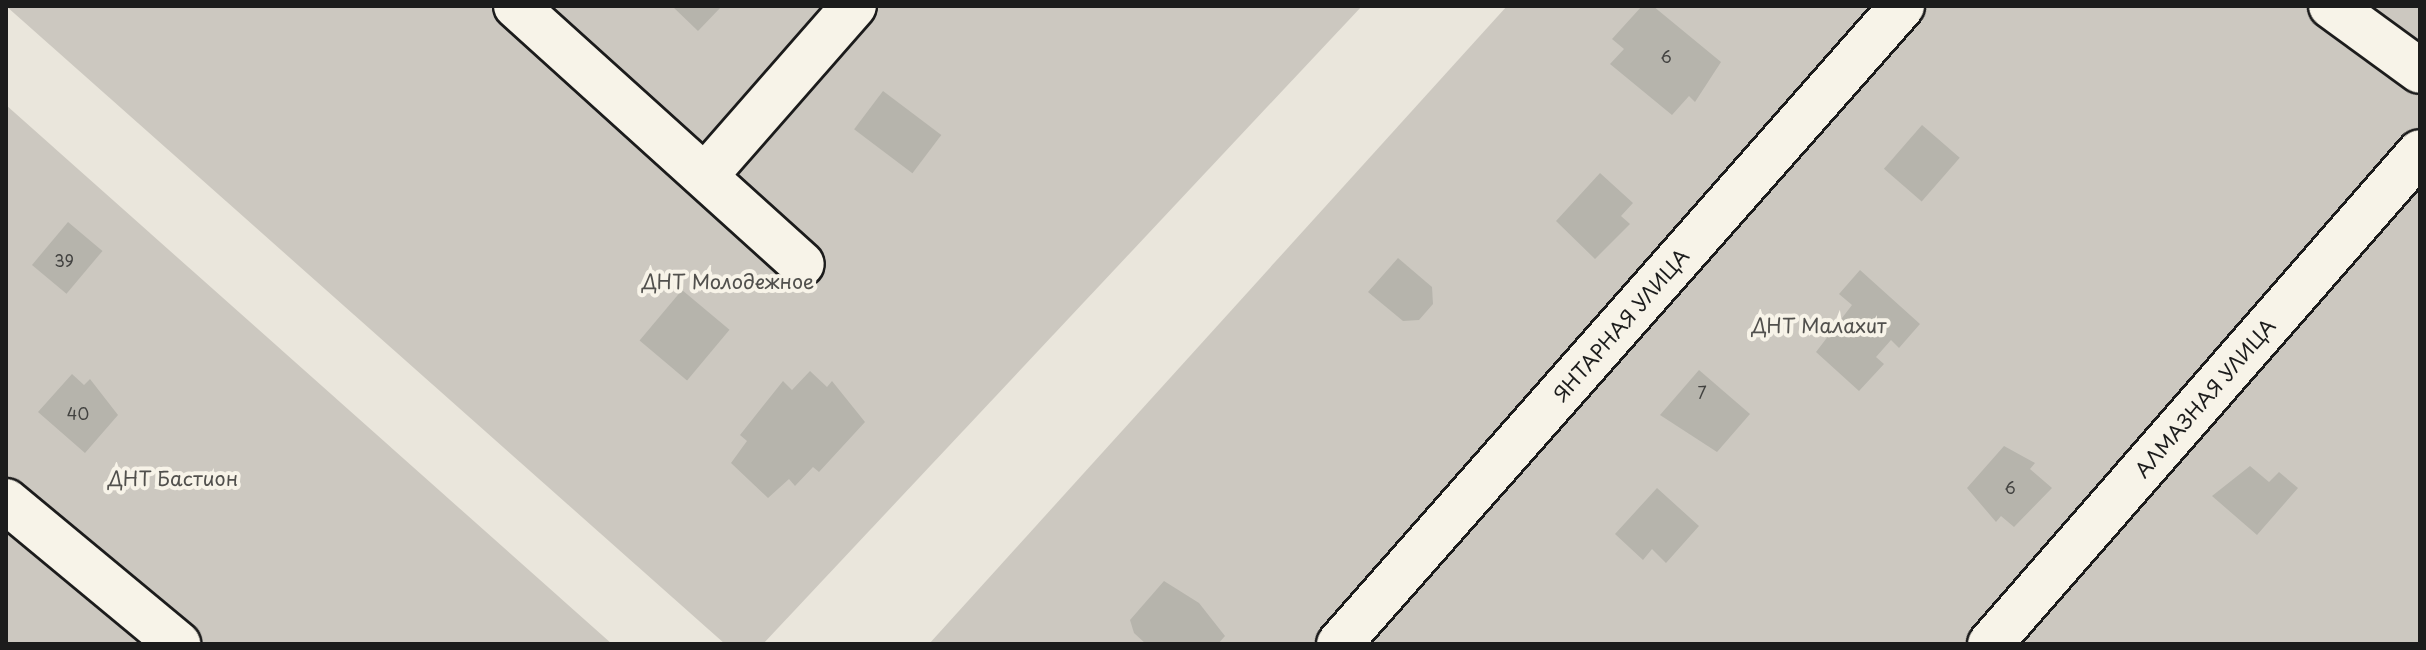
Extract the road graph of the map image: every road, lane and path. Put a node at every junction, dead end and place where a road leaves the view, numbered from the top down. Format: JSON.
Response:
{"nodes":[{"id":1,"x":516,"y":6,"type":"edge"},
{"id":2,"x":854,"y":6,"type":"edge"},
{"id":3,"x":1902,"y":6,"type":"edge"},
{"id":4,"x":2331,"y":6,"type":"edge"},
{"id":5,"x":2420,"y":71,"type":"edge"},
{"id":6,"x":2420,"y":152,"type":"edge"},
{"id":7,"x":705,"y":176,"type":"junction"},
{"id":8,"x":802,"y":264,"type":"dead end"},
{"id":9,"x":6,"y":501,"type":"edge"},
{"id":10,"x":178,"y":644,"type":"edge"},
{"id":11,"x":1339,"y":644,"type":"edge"},
{"id":12,"x":1990,"y":644,"type":"edge"}],
"edges":[{"from":1,"to":7,"type":"street"},
{"from":2,"to":7,"type":"street"},
{"from":3,"to":11,"type":"street","name":"ЯНТАРНАЯ УЛИЦА"},
{"from":4,"to":5,"type":"street"},
{"from":6,"to":12,"type":"street","name":"АЛМАЗНАЯ УЛИЦА"},
{"from":7,"to":8,"type":"street"},
{"from":9,"to":10,"type":"street"}]}
